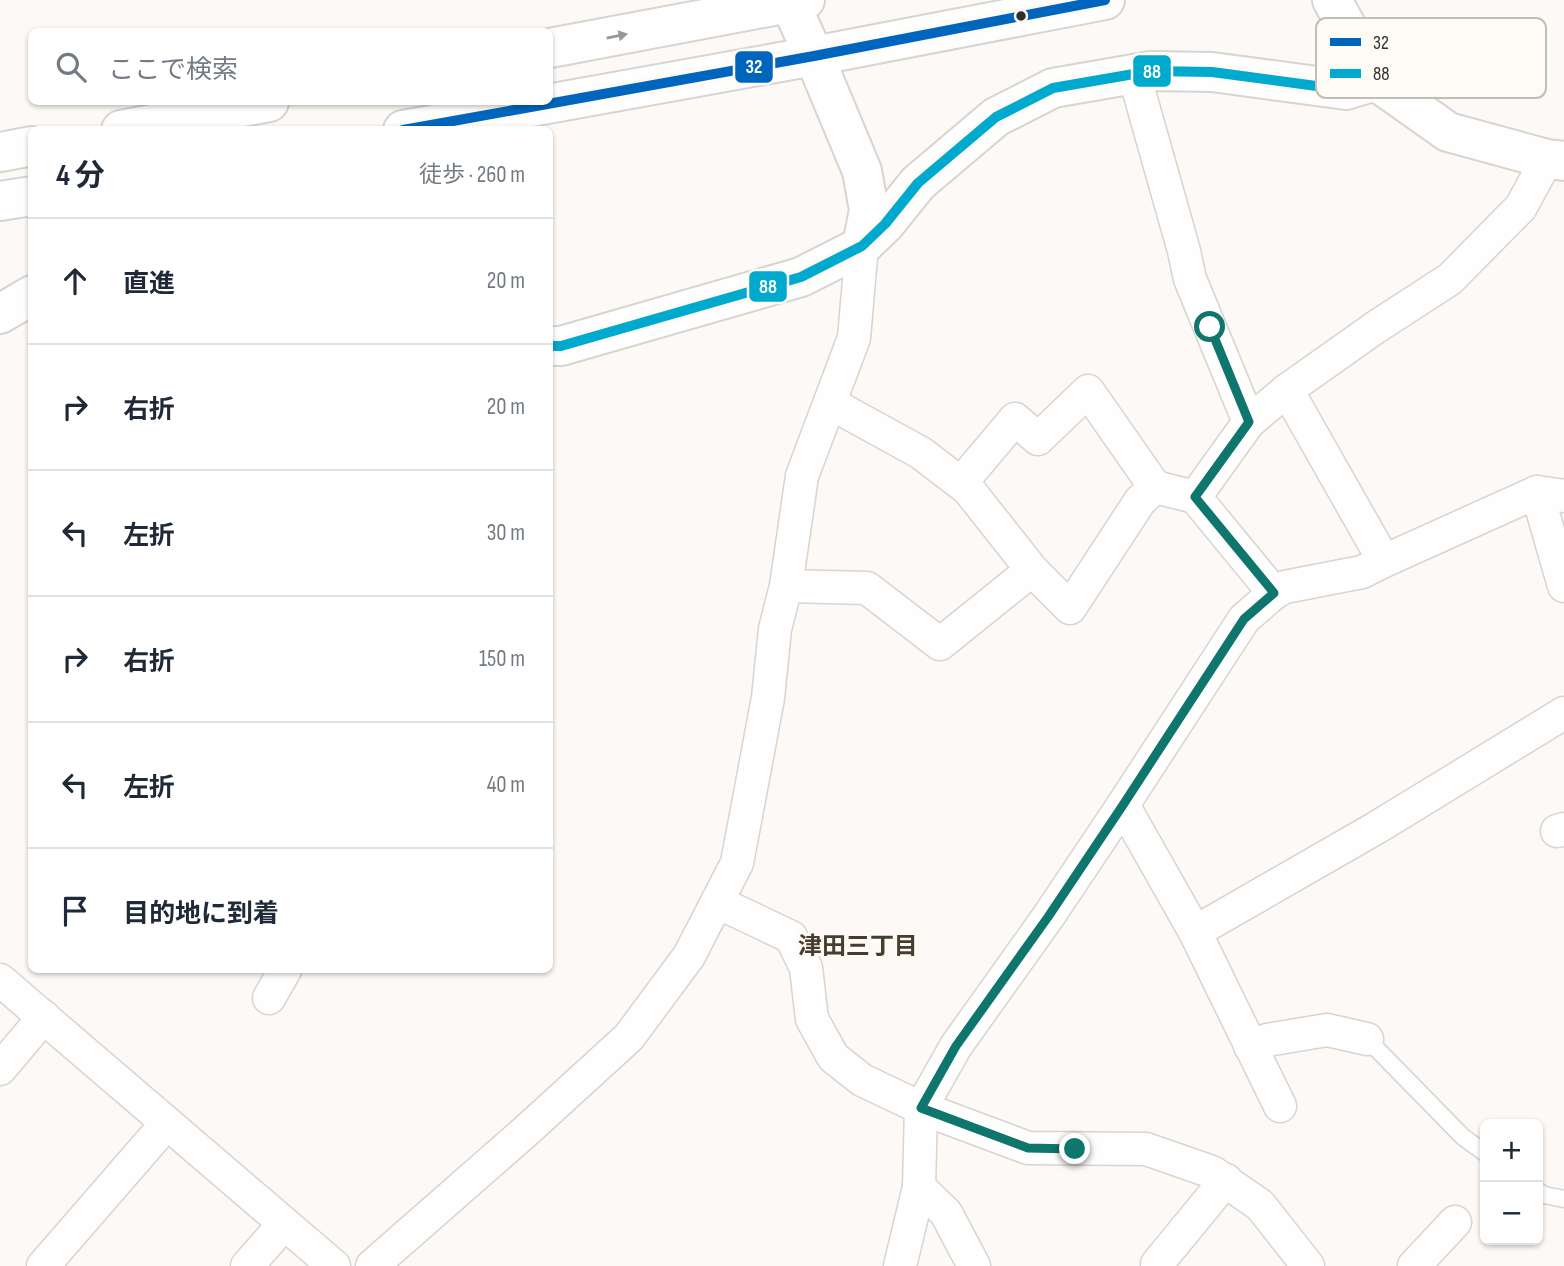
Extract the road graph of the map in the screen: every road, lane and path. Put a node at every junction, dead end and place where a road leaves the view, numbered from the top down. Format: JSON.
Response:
{"nodes":[{"id":1,"x":1105,"y":0,"type":"edge"},
{"id":2,"x":1332,"y":0,"type":"edge"},
{"id":3,"x":797,"y":1,"type":"edge"},
{"id":4,"x":1342,"y":18,"type":"edge"},
{"id":5,"x":553,"y":47,"type":"edge"},
{"id":6,"x":814,"y":56,"type":"junction"},
{"id":7,"x":1134,"y":74,"type":"junction"},
{"id":8,"x":1316,"y":85,"type":"edge"},
{"id":9,"x":1400,"y":98,"type":"edge"},
{"id":10,"x":553,"y":103,"type":"edge"},
{"id":11,"x":253,"y":105,"type":"edge"},
{"id":12,"x":541,"y":105,"type":"edge"},
{"id":13,"x":142,"y":126,"type":"edge"},
{"id":14,"x":424,"y":126,"type":"edge"},
{"id":15,"x":28,"y":147,"type":"edge"},
{"id":16,"x":0,"y":152,"type":"edge"},
{"id":17,"x":1556,"y":160,"type":"edge"},
{"id":18,"x":28,"y":197,"type":"edge"},
{"id":19,"x":0,"y":201,"type":"edge"},
{"id":20,"x":862,"y":246,"type":"junction"},
{"id":21,"x":28,"y":297,"type":"edge"},
{"id":22,"x":0,"y":314,"type":"edge"},
{"id":23,"x":553,"y":346,"type":"edge"},
{"id":24,"x":1287,"y":390,"type":"junction"},
{"id":25,"x":830,"y":403,"type":"junction"},
{"id":26,"x":1249,"y":422,"type":"junction"},
{"id":27,"x":961,"y":483,"type":"junction"},
{"id":28,"x":1155,"y":487,"type":"junction"},
{"id":29,"x":1550,"y":494,"type":"edge"},
{"id":30,"x":1195,"y":497,"type":"junction"},
{"id":31,"x":1384,"y":561,"type":"junction"},
{"id":32,"x":1031,"y":570,"type":"junction"},
{"id":33,"x":786,"y":586,"type":"junction"},
{"id":34,"x":1564,"y":586,"type":"edge"},
{"id":35,"x":1274,"y":593,"type":"junction"},
{"id":36,"x":1564,"y":713,"type":"edge"},
{"id":37,"x":1123,"y":805,"type":"junction"},
{"id":38,"x":717,"y":902,"type":"junction"},
{"id":39,"x":1195,"y":932,"type":"junction"},
{"id":40,"x":283,"y":973,"type":"edge"},
{"id":41,"x":0,"y":980,"type":"edge"},
{"id":42,"x":269,"y":998,"type":"dead end"},
{"id":43,"x":44,"y":1017,"type":"junction"},
{"id":44,"x":1367,"y":1039,"type":"joint"},
{"id":45,"x":1250,"y":1046,"type":"junction"},
{"id":46,"x":0,"y":1069,"type":"edge"},
{"id":47,"x":1280,"y":1106,"type":"dead end"},
{"id":48,"x":921,"y":1108,"type":"junction"},
{"id":49,"x":167,"y":1123,"type":"junction"},
{"id":50,"x":1480,"y":1150,"type":"edge"},
{"id":51,"x":1226,"y":1180,"type":"junction"},
{"id":52,"x":919,"y":1187,"type":"junction"},
{"id":53,"x":1543,"y":1194,"type":"edge"},
{"id":54,"x":1564,"y":1199,"type":"edge"},
{"id":55,"x":1455,"y":1222,"type":"dead end"},
{"id":56,"x":284,"y":1224,"type":"junction"},
{"id":57,"x":43,"y":1266,"type":"edge"},
{"id":58,"x":247,"y":1266,"type":"edge"},
{"id":59,"x":334,"y":1266,"type":"edge"},
{"id":60,"x":372,"y":1266,"type":"edge"},
{"id":61,"x":900,"y":1266,"type":"edge"},
{"id":62,"x":974,"y":1266,"type":"edge"},
{"id":63,"x":1157,"y":1266,"type":"edge"},
{"id":64,"x":1308,"y":1266,"type":"edge"},
{"id":65,"x":1414,"y":1266,"type":"edge"}],
"edges":[{"from":1,"to":6,"type":"street"},
{"from":2,"to":4,"type":"street"},
{"from":5,"to":3,"type":"street","one_way":true},
{"from":3,"to":6,"type":"street"},
{"from":6,"to":10,"type":"street"},
{"from":6,"to":20,"type":"street"},
{"from":7,"to":8,"type":"street"},
{"from":7,"to":20,"type":"street"},
{"from":7,"to":26,"type":"street"},
{"from":9,"to":17,"type":"street"},
{"from":11,"to":13,"type":"street"},
{"from":12,"to":14,"type":"street"},
{"from":15,"to":16,"type":"street"},
{"from":17,"to":24,"type":"street"},
{"from":18,"to":19,"type":"street"},
{"from":20,"to":23,"type":"street"},
{"from":20,"to":25,"type":"street"},
{"from":21,"to":22,"type":"street"},
{"from":24,"to":26,"type":"street"},
{"from":24,"to":31,"type":"street"},
{"from":25,"to":27,"type":"street"},
{"from":25,"to":33,"type":"street"},
{"from":26,"to":30,"type":"street"},
{"from":27,"to":28,"type":"street"},
{"from":27,"to":32,"type":"street"},
{"from":28,"to":30,"type":"street"},
{"from":28,"to":32,"type":"street"},
{"from":29,"to":31,"type":"street"},
{"from":29,"to":34,"type":"street"},
{"from":30,"to":35,"type":"street"},
{"from":31,"to":35,"type":"street"},
{"from":32,"to":33,"type":"street"},
{"from":33,"to":38,"type":"street"},
{"from":35,"to":37,"type":"street"},
{"from":36,"to":39,"type":"street"},
{"from":37,"to":39,"type":"street"},
{"from":37,"to":48,"type":"street"},
{"from":38,"to":48,"type":"street"},
{"from":38,"to":60,"type":"street"},
{"from":39,"to":45,"type":"street"},
{"from":40,"to":42,"type":"street"},
{"from":41,"to":43,"type":"street"},
{"from":43,"to":46,"type":"street"},
{"from":43,"to":49,"type":"street"},
{"from":44,"to":45,"type":"street"},
{"from":44,"to":50,"type":"lane"},
{"from":45,"to":47,"type":"street"},
{"from":48,"to":51,"type":"street"},
{"from":48,"to":52,"type":"street"},
{"from":49,"to":56,"type":"street"},
{"from":49,"to":57,"type":"street"},
{"from":51,"to":63,"type":"street"},
{"from":51,"to":64,"type":"street"},
{"from":52,"to":61,"type":"street"},
{"from":52,"to":62,"type":"street"},
{"from":53,"to":54,"type":"lane"},
{"from":55,"to":65,"type":"street"},
{"from":56,"to":58,"type":"street"},
{"from":56,"to":59,"type":"street"}]}
